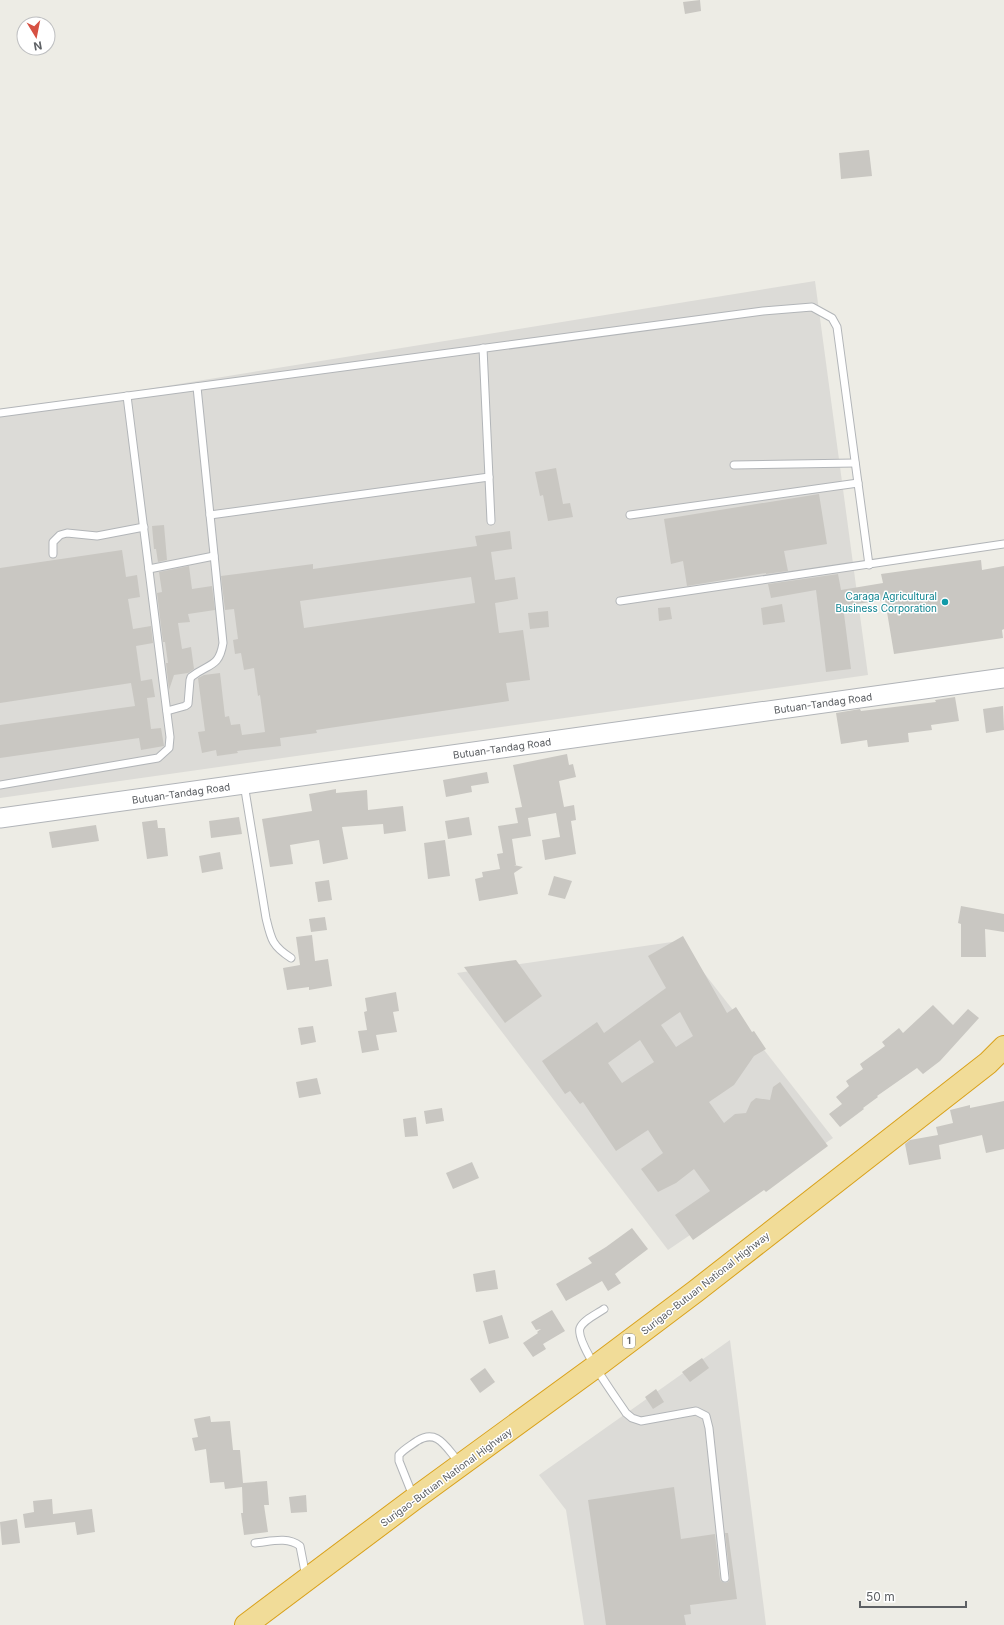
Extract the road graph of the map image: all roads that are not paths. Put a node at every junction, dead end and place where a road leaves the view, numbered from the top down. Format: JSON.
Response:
{"nodes":[{"id":1,"x":483,"y":348,"type":"junction"},
{"id":2,"x":197,"y":387,"type":"junction"},
{"id":3,"x":127,"y":396,"type":"junction"},
{"id":4,"x":0,"y":413,"type":"edge"},
{"id":5,"x":855,"y":463,"type":"junction"},
{"id":6,"x":734,"y":465,"type":"dead end"},
{"id":7,"x":489,"y":477,"type":"junction"},
{"id":8,"x":858,"y":484,"type":"junction"},
{"id":9,"x":210,"y":515,"type":"junction"},
{"id":10,"x":630,"y":515,"type":"dead end"},
{"id":11,"x":491,"y":521,"type":"dead end"},
{"id":12,"x":144,"y":527,"type":"junction"},
{"id":13,"x":1004,"y":544,"type":"edge"},
{"id":14,"x":53,"y":554,"type":"dead end"},
{"id":15,"x":214,"y":556,"type":"junction"},
{"id":16,"x":870,"y":565,"type":"junction"},
{"id":17,"x":149,"y":569,"type":"junction"},
{"id":18,"x":620,"y":601,"type":"dead end"},
{"id":19,"x":1004,"y":678,"type":"edge"},
{"id":20,"x":167,"y":710,"type":"junction"},
{"id":21,"x":244,"y":784,"type":"junction"},
{"id":22,"x":0,"y":785,"type":"edge"},
{"id":23,"x":0,"y":818,"type":"edge"},
{"id":24,"x":291,"y":958,"type":"dead end"},
{"id":25,"x":1004,"y":1047,"type":"edge"},
{"id":26,"x":604,"y":1309,"type":"dead end"},
{"id":27,"x":595,"y":1368,"type":"junction"},
{"id":28,"x":462,"y":1465,"type":"junction"},
{"id":29,"x":414,"y":1499,"type":"junction"},
{"id":30,"x":255,"y":1543,"type":"dead end"},
{"id":31,"x":725,"y":1578,"type":"dead end"},
{"id":32,"x":306,"y":1581,"type":"junction"},
{"id":33,"x":246,"y":1625,"type":"edge"}],
"edges":[{"from":1,"to":2,"type":"lane"},
{"from":1,"to":5,"type":"lane"},
{"from":1,"to":7,"type":"lane"},
{"from":2,"to":3,"type":"lane"},
{"from":2,"to":9,"type":"lane"},
{"from":3,"to":4,"type":"lane"},
{"from":3,"to":12,"type":"lane"},
{"from":5,"to":6,"type":"lane"},
{"from":5,"to":8,"type":"lane"},
{"from":7,"to":9,"type":"lane"},
{"from":7,"to":11,"type":"lane"},
{"from":8,"to":10,"type":"lane"},
{"from":8,"to":16,"type":"lane"},
{"from":9,"to":15,"type":"lane"},
{"from":12,"to":14,"type":"lane"},
{"from":12,"to":17,"type":"lane"},
{"from":13,"to":16,"type":"lane"},
{"from":15,"to":17,"type":"lane"},
{"from":15,"to":20,"type":"lane"},
{"from":16,"to":18,"type":"lane"},
{"from":17,"to":20,"type":"lane"},
{"from":19,"to":21,"type":"main road","name":"Butuan-Tandag Road"},
{"from":20,"to":22,"type":"lane"},
{"from":21,"to":23,"type":"main road","name":"Butuan-Tandag Road"},
{"from":21,"to":24,"type":"lane"},
{"from":25,"to":27,"type":"highway","name":"Surigao-Butuan National Highway","number":"1"},
{"from":26,"to":27,"type":"lane"},
{"from":27,"to":28,"type":"highway","name":"Surigao-Butuan National Highway","number":"1"},
{"from":27,"to":31,"type":"lane"},
{"from":28,"to":29,"type":"highway","name":"Surigao-Butuan National Highway","number":"1"},
{"from":28,"to":29,"type":"lane"},
{"from":29,"to":32,"type":"highway","name":"Surigao-Butuan National Highway","number":"1"},
{"from":30,"to":32,"type":"lane"},
{"from":32,"to":33,"type":"highway","name":"Surigao-Butuan National Highway","number":"1"}]}
